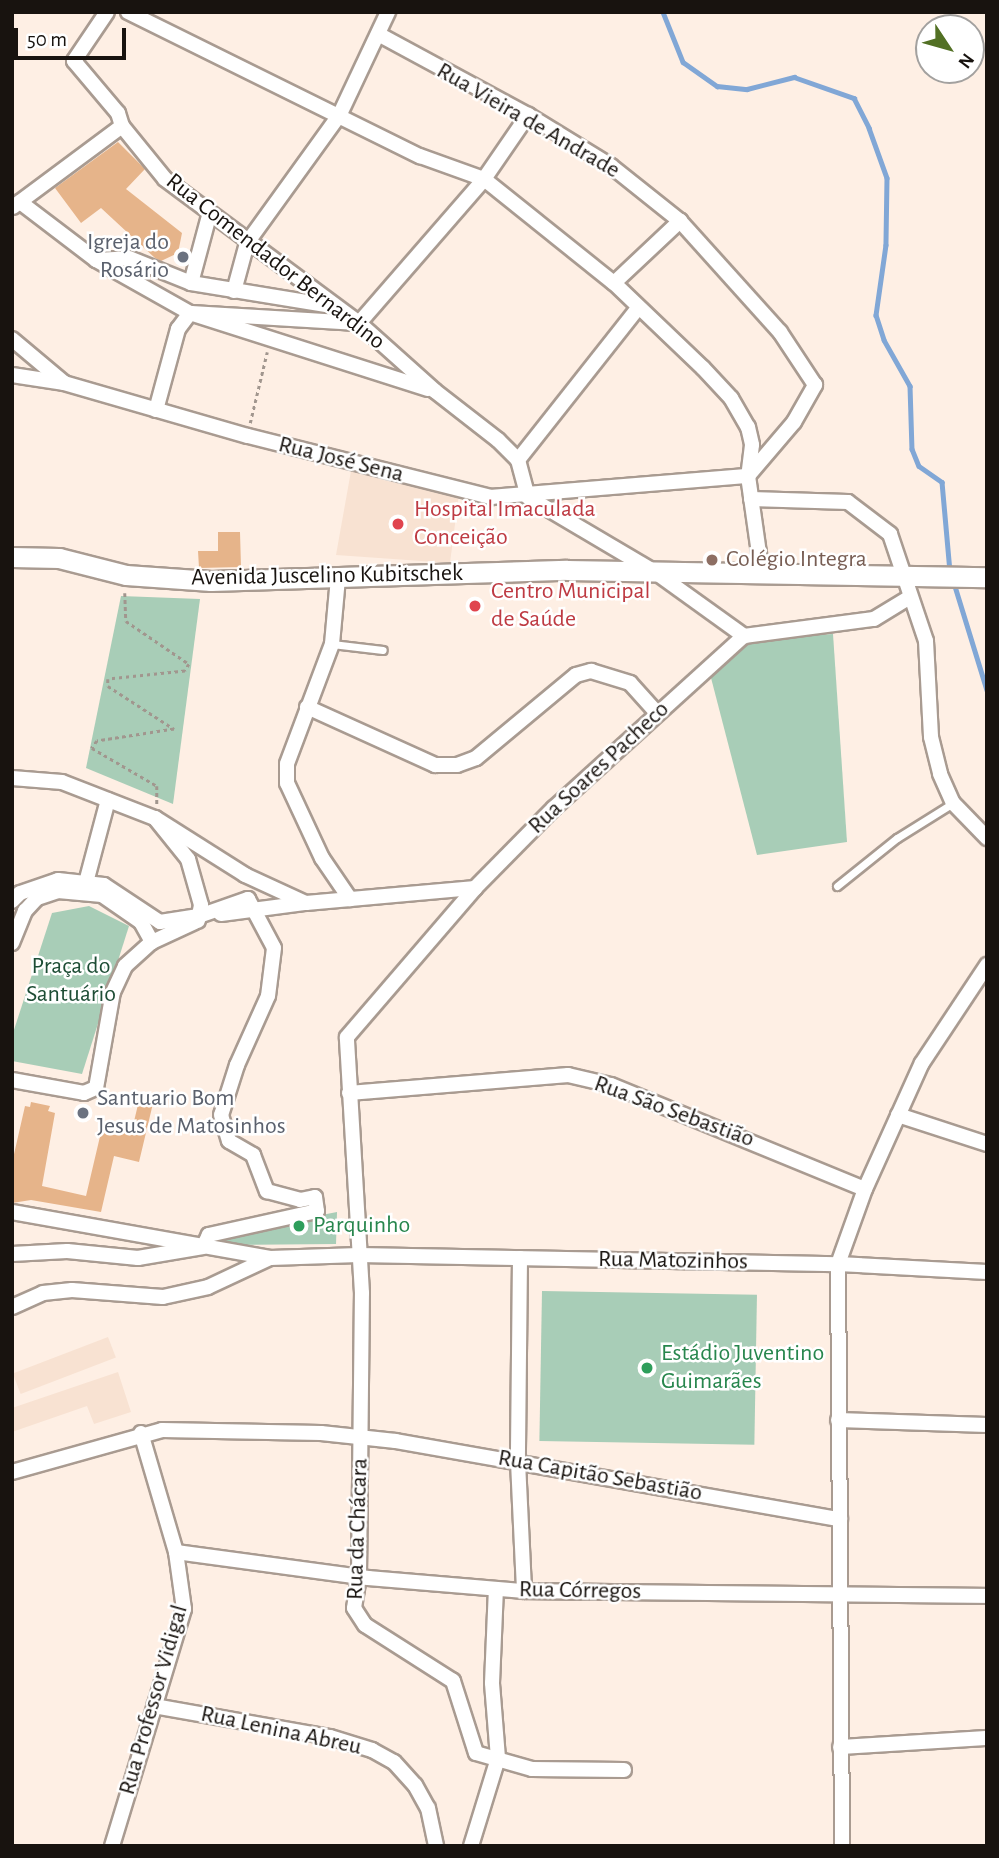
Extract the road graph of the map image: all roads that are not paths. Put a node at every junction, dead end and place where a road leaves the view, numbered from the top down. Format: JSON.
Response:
{"nodes":[{"id":1,"x":107,"y":12,"type":"edge"},
{"id":2,"x":128,"y":12,"type":"edge"},
{"id":3,"x":388,"y":12,"type":"edge"},
{"id":4,"x":378,"y":34,"type":"junction"},
{"id":5,"x":340,"y":114,"type":"junction"},
{"id":6,"x":528,"y":115,"type":"junction"},
{"id":7,"x":122,"y":126,"type":"junction"},
{"id":8,"x":484,"y":179,"type":"junction"},
{"id":9,"x":16,"y":205,"type":"edge"},
{"id":10,"x":209,"y":216,"type":"junction"},
{"id":11,"x":680,"y":221,"type":"junction"},
{"id":12,"x":247,"y":243,"type":"junction"},
{"id":13,"x":96,"y":260,"type":"junction"},
{"id":14,"x":191,"y":282,"type":"junction"},
{"id":15,"x":614,"y":283,"type":"junction"},
{"id":16,"x":234,"y":291,"type":"junction"},
{"id":17,"x":337,"y":307,"type":"junction"},
{"id":18,"x":638,"y":308,"type":"junction"},
{"id":19,"x":190,"y":313,"type":"junction"},
{"id":20,"x":359,"y":323,"type":"junction"},
{"id":21,"x":15,"y":341,"type":"edge"},
{"id":22,"x":12,"y":359,"type":"edge"},
{"id":23,"x":12,"y":375,"type":"edge"},
{"id":24,"x":64,"y":383,"type":"junction"},
{"id":25,"x":435,"y":391,"type":"junction"},
{"id":26,"x":156,"y":410,"type":"junction"},
{"id":27,"x":518,"y":460,"type":"junction"},
{"id":28,"x":748,"y":476,"type":"junction"},
{"id":29,"x":528,"y":497,"type":"junction"},
{"id":30,"x":751,"y":499,"type":"junction"},
{"id":31,"x":12,"y":557,"type":"edge"},
{"id":32,"x":655,"y":572,"type":"junction"},
{"id":33,"x":762,"y":574,"type":"junction"},
{"id":34,"x":983,"y":577,"type":"edge"},
{"id":35,"x":338,"y":578,"type":"junction"},
{"id":36,"x":905,"y":578,"type":"junction"},
{"id":37,"x":910,"y":597,"type":"junction"},
{"id":38,"x":744,"y":636,"type":"junction"},
{"id":39,"x":332,"y":645,"type":"junction"},
{"id":40,"x":383,"y":650,"type":"dead end"},
{"id":41,"x":307,"y":707,"type":"junction"},
{"id":42,"x":657,"y":713,"type":"junction"},
{"id":43,"x":12,"y":778,"type":"edge"},
{"id":44,"x":108,"y":800,"type":"junction"},
{"id":45,"x":953,"y":803,"type":"junction"},
{"id":46,"x":155,"y":818,"type":"junction"},
{"id":47,"x":987,"y":838,"type":"edge"},
{"id":48,"x":837,"y":886,"type":"dead end"},
{"id":49,"x":85,"y":887,"type":"junction"},
{"id":50,"x":475,"y":888,"type":"junction"},
{"id":51,"x":350,"y":899,"type":"junction"},
{"id":52,"x":12,"y":901,"type":"edge"},
{"id":53,"x":306,"y":903,"type":"junction"},
{"id":54,"x":255,"y":912,"type":"junction"},
{"id":55,"x":198,"y":919,"type":"junction"},
{"id":56,"x":152,"y":942,"type":"junction"},
{"id":57,"x":12,"y":943,"type":"edge"},
{"id":58,"x":987,"y":965,"type":"edge"},
{"id":59,"x":347,"y":1037,"type":"joint"},
{"id":60,"x":12,"y":1080,"type":"edge"},
{"id":61,"x":349,"y":1093,"type":"junction"},
{"id":62,"x":898,"y":1115,"type":"junction"},
{"id":63,"x":987,"y":1144,"type":"edge"},
{"id":64,"x":865,"y":1189,"type":"junction"},
{"id":65,"x":12,"y":1212,"type":"edge"},
{"id":66,"x":203,"y":1247,"type":"junction"},
{"id":67,"x":12,"y":1254,"type":"edge"},
{"id":68,"x":359,"y":1255,"type":"junction"},
{"id":69,"x":270,"y":1258,"type":"junction"},
{"id":70,"x":520,"y":1258,"type":"junction"},
{"id":71,"x":838,"y":1264,"type":"junction"},
{"id":72,"x":987,"y":1272,"type":"edge"},
{"id":73,"x":12,"y":1307,"type":"edge"},
{"id":74,"x":838,"y":1420,"type":"junction"},
{"id":75,"x":987,"y":1425,"type":"edge"},
{"id":76,"x":141,"y":1433,"type":"junction"},
{"id":77,"x":360,"y":1436,"type":"junction"},
{"id":78,"x":518,"y":1462,"type":"junction"},
{"id":79,"x":12,"y":1472,"type":"edge"},
{"id":80,"x":840,"y":1519,"type":"junction"},
{"id":81,"x":176,"y":1552,"type":"junction"},
{"id":82,"x":359,"y":1576,"type":"junction"},
{"id":83,"x":496,"y":1589,"type":"junction"},
{"id":84,"x":524,"y":1591,"type":"junction"},
{"id":85,"x":840,"y":1594,"type":"junction"},
{"id":86,"x":987,"y":1596,"type":"edge"},
{"id":87,"x":154,"y":1706,"type":"junction"},
{"id":88,"x":987,"y":1738,"type":"edge"},
{"id":89,"x":840,"y":1747,"type":"junction"},
{"id":90,"x":498,"y":1758,"type":"junction"},
{"id":91,"x":624,"y":1770,"type":"dead end"},
{"id":92,"x":112,"y":1846,"type":"edge"},
{"id":93,"x":436,"y":1846,"type":"edge"},
{"id":94,"x":471,"y":1846,"type":"edge"},
{"id":95,"x":842,"y":1846,"type":"edge"}],
"edges":[{"from":1,"to":7,"type":"street","name":"Rua Comendador Bernardino"},
{"from":2,"to":5,"type":"street"},
{"from":3,"to":4,"type":"street"},
{"from":4,"to":5,"type":"street"},
{"from":4,"to":6,"type":"street","name":"Rua Vieira de Andrade"},
{"from":5,"to":8,"type":"street"},
{"from":5,"to":12,"type":"street"},
{"from":6,"to":8,"type":"street"},
{"from":6,"to":11,"type":"street","name":"Rua Vieira de Andrade"},
{"from":7,"to":9,"type":"street"},
{"from":7,"to":10,"type":"street","name":"Rua Comendador Bernardino"},
{"from":8,"to":15,"type":"street"},
{"from":8,"to":20,"type":"street"},
{"from":9,"to":13,"type":"street","name":"Rua Comendador Bernardino"},
{"from":10,"to":12,"type":"street","name":"Rua Comendador Bernardino"},
{"from":10,"to":14,"type":"street"},
{"from":11,"to":15,"type":"street"},
{"from":11,"to":28,"type":"street","name":"Rua Vieira de Andrade"},
{"from":12,"to":16,"type":"street"},
{"from":12,"to":17,"type":"street","name":"Rua Comendador Bernardino"},
{"from":13,"to":14,"type":"street"},
{"from":13,"to":19,"type":"street","name":"Rua Comendador Bernardino"},
{"from":14,"to":16,"type":"street"},
{"from":15,"to":18,"type":"street"},
{"from":16,"to":17,"type":"street"},
{"from":17,"to":20,"type":"street","name":"Rua Comendador Bernardino"},
{"from":18,"to":27,"type":"street"},
{"from":18,"to":28,"type":"street"},
{"from":19,"to":20,"type":"street"},
{"from":19,"to":25,"type":"street","name":"Rua Comendador Bernardino"},
{"from":19,"to":26,"type":"street"},
{"from":20,"to":25,"type":"street","name":"Rua Comendador Bernardino"},
{"from":21,"to":22,"type":"street"},
{"from":21,"to":24,"type":"street"},
{"from":23,"to":24,"type":"street","name":"Rua José Sena"},
{"from":24,"to":26,"type":"street","name":"Rua José Sena"},
{"from":25,"to":27,"type":"street","name":"Rua Comendador Bernardino"},
{"from":26,"to":29,"type":"street","name":"Rua José Sena"},
{"from":27,"to":29,"type":"street"},
{"from":28,"to":29,"type":"street","name":"Rua José Sena"},
{"from":28,"to":30,"type":"street"},
{"from":29,"to":32,"type":"street"},
{"from":30,"to":33,"type":"street"},
{"from":30,"to":36,"type":"street"},
{"from":31,"to":35,"type":"main road","name":"Avenida Juscelino Kubitschek"},
{"from":32,"to":33,"type":"main road","name":"Avenida Juscelino Kubitschek"},
{"from":32,"to":35,"type":"main road","name":"Avenida Juscelino Kubitschek"},
{"from":32,"to":38,"type":"street"},
{"from":33,"to":36,"type":"main road","name":"Avenida Juscelino Kubitschek"},
{"from":34,"to":36,"type":"main road","name":"Avenida Juscelino Kubitschek"},
{"from":35,"to":39,"type":"street"},
{"from":36,"to":37,"type":"street"},
{"from":37,"to":38,"type":"street"},
{"from":37,"to":45,"type":"street"},
{"from":38,"to":42,"type":"street","name":"Rua Soares Pacheco"},
{"from":39,"to":40,"type":"lane"},
{"from":39,"to":41,"type":"street"},
{"from":41,"to":42,"type":"street"},
{"from":41,"to":51,"type":"street"},
{"from":42,"to":50,"type":"street","name":"Rua Soares Pacheco"},
{"from":43,"to":44,"type":"street"},
{"from":44,"to":46,"type":"street"},
{"from":44,"to":49,"type":"street"},
{"from":45,"to":47,"type":"street"},
{"from":45,"to":48,"type":"lane"},
{"from":46,"to":53,"type":"street"},
{"from":46,"to":55,"type":"street"},
{"from":49,"to":52,"type":"street"},
{"from":49,"to":55,"type":"street"},
{"from":49,"to":56,"type":"street"},
{"from":49,"to":57,"type":"street"},
{"from":50,"to":51,"type":"street"},
{"from":50,"to":59,"type":"street","name":"Rua Soares Pacheco"},
{"from":51,"to":53,"type":"street"},
{"from":53,"to":54,"type":"street"},
{"from":54,"to":55,"type":"street"},
{"from":54,"to":66,"type":"street"},
{"from":55,"to":56,"type":"street"},
{"from":56,"to":60,"type":"street"},
{"from":58,"to":62,"type":"street"},
{"from":59,"to":61,"type":"street","name":"Rua da Chácara"},
{"from":61,"to":64,"type":"street","name":"Rua São Sebastião"},
{"from":61,"to":68,"type":"street","name":"Rua da Chácara"},
{"from":62,"to":63,"type":"street"},
{"from":62,"to":64,"type":"street"},
{"from":64,"to":71,"type":"street"},
{"from":65,"to":66,"type":"street"},
{"from":66,"to":67,"type":"street"},
{"from":66,"to":69,"type":"street"},
{"from":68,"to":69,"type":"street","name":"Rua Matozinhos"},
{"from":68,"to":70,"type":"street","name":"Rua Matozinhos"},
{"from":68,"to":77,"type":"street","name":"Rua da Chácara"},
{"from":69,"to":73,"type":"street"},
{"from":70,"to":71,"type":"street","name":"Rua Matozinhos"},
{"from":70,"to":78,"type":"street"},
{"from":71,"to":72,"type":"street","name":"Rua Matozinhos"},
{"from":71,"to":74,"type":"street"},
{"from":74,"to":75,"type":"street"},
{"from":74,"to":80,"type":"street"},
{"from":76,"to":77,"type":"street","name":"Rua Capitão Sebastião"},
{"from":76,"to":79,"type":"street","name":"Rua Capitão Sebastião"},
{"from":76,"to":81,"type":"street","name":"Rua Professor Vidigal"},
{"from":77,"to":78,"type":"street","name":"Rua Capitão Sebastião"},
{"from":77,"to":82,"type":"street","name":"Rua da Chácara"},
{"from":78,"to":80,"type":"street","name":"Rua Capitão Sebastião"},
{"from":78,"to":84,"type":"street"},
{"from":80,"to":85,"type":"street"},
{"from":81,"to":82,"type":"street","name":"Rua Córregos"},
{"from":81,"to":87,"type":"street","name":"Rua Professor Vidigal"},
{"from":82,"to":83,"type":"street","name":"Rua Córregos"},
{"from":82,"to":90,"type":"street","name":"Rua da Chácara"},
{"from":83,"to":84,"type":"street","name":"Rua Córregos"},
{"from":83,"to":90,"type":"street"},
{"from":84,"to":85,"type":"street","name":"Rua Córregos"},
{"from":85,"to":86,"type":"street","name":"Rua Córregos"},
{"from":85,"to":89,"type":"street"},
{"from":87,"to":92,"type":"street","name":"Rua Professor Vidigal"},
{"from":87,"to":93,"type":"street","name":"Rua Lenina Abreu"},
{"from":88,"to":89,"type":"street"},
{"from":89,"to":95,"type":"street"},
{"from":90,"to":91,"type":"street"},
{"from":90,"to":94,"type":"street"}]}
